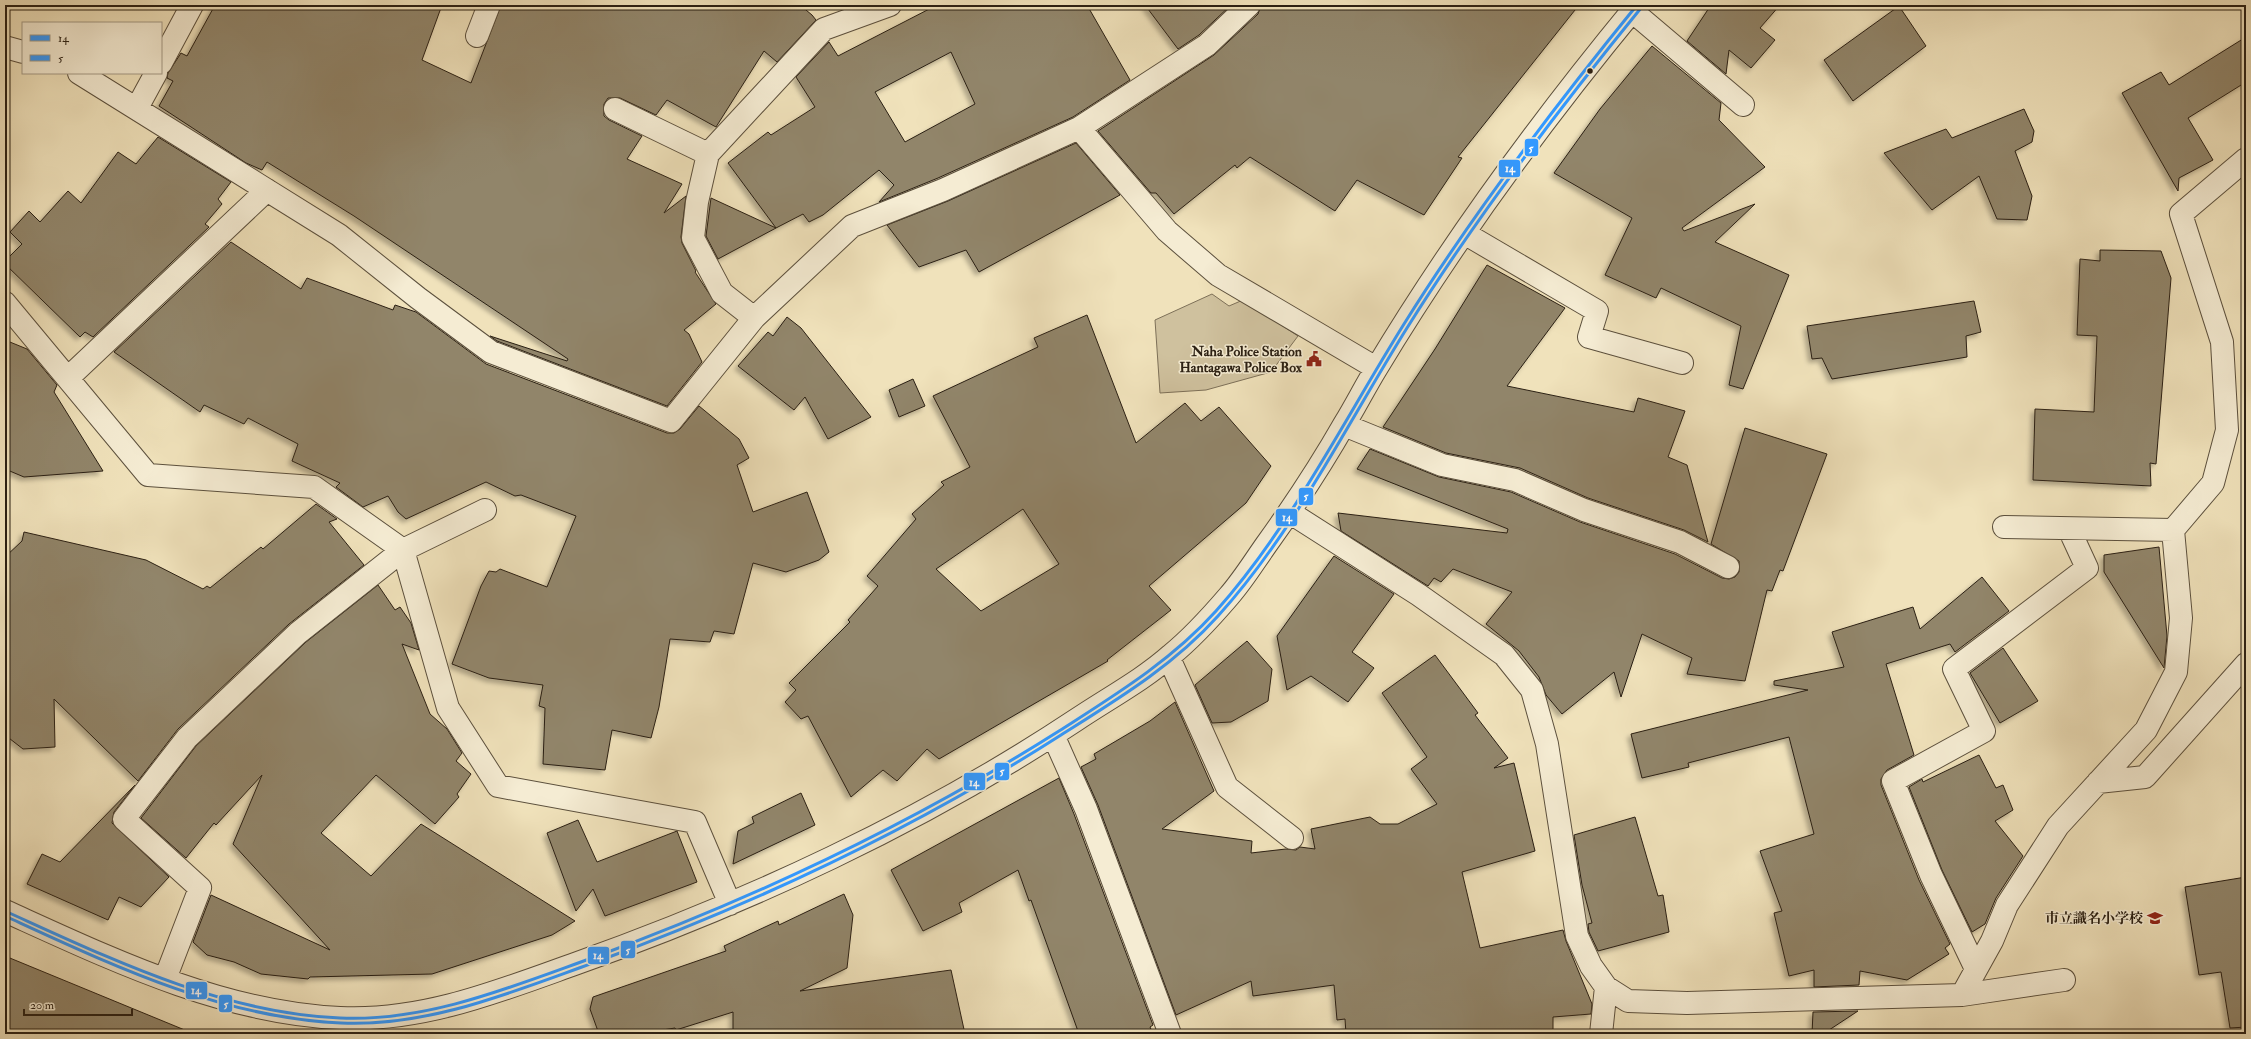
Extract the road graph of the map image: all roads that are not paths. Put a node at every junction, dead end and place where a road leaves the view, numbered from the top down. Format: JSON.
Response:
{"nodes":[{"id":1,"x":192,"y":5,"type":"edge"},
{"id":2,"x":489,"y":5,"type":"edge"},
{"id":3,"x":890,"y":5,"type":"edge"},
{"id":4,"x":1249,"y":5,"type":"edge"},
{"id":5,"x":1634,"y":8,"type":"edge"},
{"id":6,"x":477,"y":36,"type":"dead end"},
{"id":7,"x":5,"y":47,"type":"edge"},
{"id":8,"x":22,"y":52,"type":"edge"},
{"id":9,"x":162,"y":61,"type":"edge"},
{"id":10,"x":81,"y":74,"type":"edge"},
{"id":11,"x":155,"y":74,"type":"edge"},
{"id":12,"x":1743,"y":105,"type":"dead end"},
{"id":13,"x":137,"y":108,"type":"junction"},
{"id":14,"x":615,"y":109,"type":"dead end"},
{"id":15,"x":1079,"y":128,"type":"junction"},
{"id":16,"x":708,"y":154,"type":"junction"},
{"id":17,"x":2246,"y":159,"type":"edge"},
{"id":18,"x":267,"y":190,"type":"junction"},
{"id":19,"x":1464,"y":233,"type":"junction"},
{"id":20,"x":5,"y":302,"type":"edge"},
{"id":21,"x":754,"y":318,"type":"junction"},
{"id":22,"x":1682,"y":363,"type":"dead end"},
{"id":23,"x":1376,"y":368,"type":"junction"},
{"id":24,"x":68,"y":378,"type":"junction"},
{"id":25,"x":1344,"y":425,"type":"junction"},
{"id":26,"x":485,"y":510,"type":"dead end"},
{"id":27,"x":1290,"y":512,"type":"junction"},
{"id":28,"x":2004,"y":527,"type":"dead end"},
{"id":29,"x":2069,"y":529,"type":"junction"},
{"id":30,"x":2173,"y":530,"type":"junction"},
{"id":31,"x":403,"y":550,"type":"junction"},
{"id":32,"x":1728,"y":567,"type":"dead end"},
{"id":33,"x":1168,"y":658,"type":"junction"},
{"id":34,"x":2246,"y":664,"type":"edge"},
{"id":35,"x":1053,"y":735,"type":"junction"},
{"id":36,"x":2098,"y":782,"type":"junction"},
{"id":37,"x":1292,"y":838,"type":"dead end"},
{"id":38,"x":730,"y":904,"type":"junction"},
{"id":39,"x":5,"y":911,"type":"edge"},
{"id":40,"x":1976,"y":969,"type":"junction"},
{"id":41,"x":165,"y":979,"type":"junction"},
{"id":42,"x":2064,"y":980,"type":"dead end"},
{"id":43,"x":1606,"y":987,"type":"junction"},
{"id":44,"x":1962,"y":995,"type":"junction"},
{"id":45,"x":346,"y":1026,"type":"edge"},
{"id":46,"x":1170,"y":1034,"type":"edge"},
{"id":47,"x":1601,"y":1034,"type":"edge"}],
"edges":[{"from":1,"to":9,"type":"street"},
{"from":2,"to":6,"type":"street"},
{"from":3,"to":16,"type":"street"},
{"from":4,"to":15,"type":"street"},
{"from":5,"to":12,"type":"street"},
{"from":5,"to":19,"type":"street"},
{"from":7,"to":8,"type":"street"},
{"from":10,"to":13,"type":"street"},
{"from":11,"to":13,"type":"street"},
{"from":13,"to":18,"type":"street"},
{"from":14,"to":16,"type":"street"},
{"from":15,"to":21,"type":"street"},
{"from":15,"to":23,"type":"street"},
{"from":16,"to":21,"type":"street"},
{"from":17,"to":30,"type":"street"},
{"from":18,"to":21,"type":"street"},
{"from":18,"to":24,"type":"street"},
{"from":19,"to":22,"type":"street"},
{"from":19,"to":23,"type":"street"},
{"from":20,"to":24,"type":"street"},
{"from":23,"to":25,"type":"street"},
{"from":24,"to":31,"type":"street"},
{"from":25,"to":27,"type":"street"},
{"from":25,"to":32,"type":"street"},
{"from":26,"to":31,"type":"street"},
{"from":27,"to":33,"type":"street"},
{"from":27,"to":43,"type":"street"},
{"from":28,"to":29,"type":"street"},
{"from":29,"to":30,"type":"street"},
{"from":29,"to":40,"type":"street"},
{"from":30,"to":36,"type":"street"},
{"from":31,"to":38,"type":"street"},
{"from":31,"to":41,"type":"street"},
{"from":33,"to":35,"type":"street"},
{"from":33,"to":37,"type":"street"},
{"from":34,"to":36,"type":"street"},
{"from":35,"to":38,"type":"street"},
{"from":35,"to":46,"type":"street"},
{"from":36,"to":40,"type":"street"},
{"from":38,"to":45,"type":"street"},
{"from":39,"to":41,"type":"street"},
{"from":40,"to":44,"type":"street"},
{"from":41,"to":45,"type":"street"},
{"from":42,"to":44,"type":"street"},
{"from":43,"to":44,"type":"street"},
{"from":43,"to":47,"type":"street"}]}
